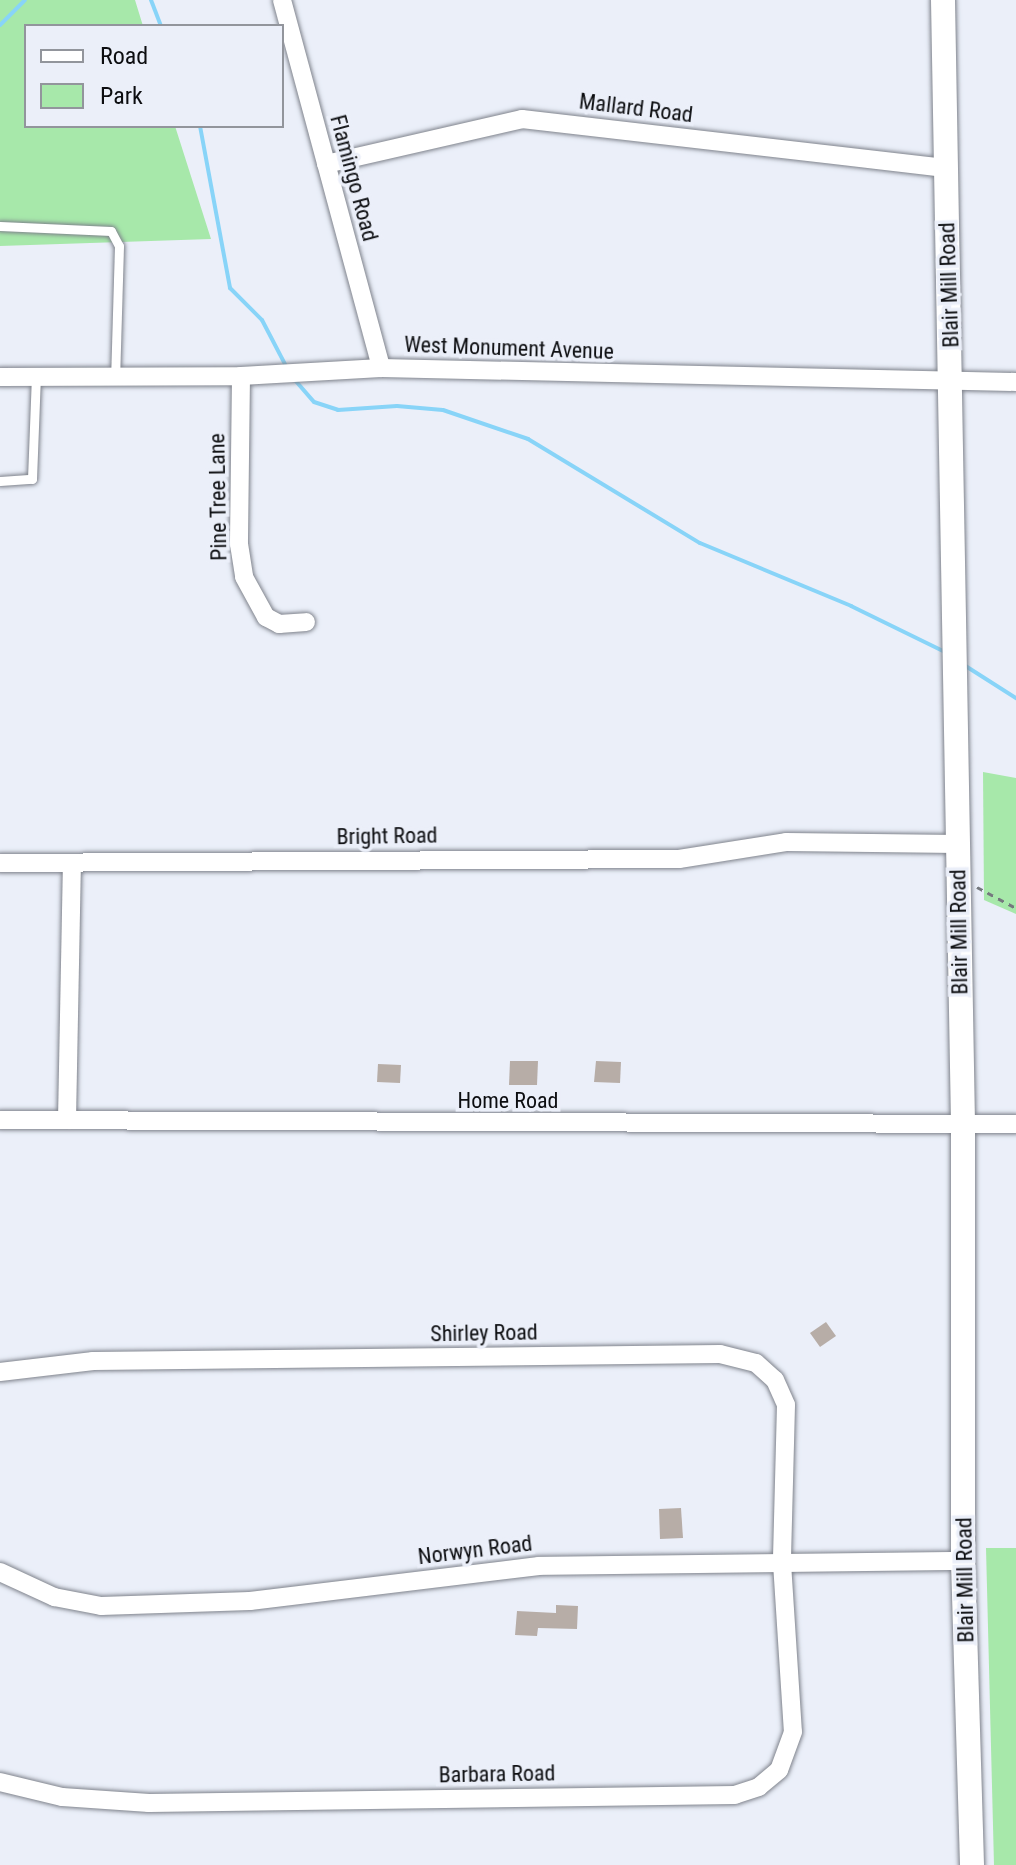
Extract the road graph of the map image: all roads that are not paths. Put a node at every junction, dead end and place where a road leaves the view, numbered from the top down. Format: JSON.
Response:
{"nodes":[{"id":1,"x":282,"y":0,"type":"edge"},
{"id":2,"x":943,"y":0,"type":"edge"},
{"id":3,"x":326,"y":164,"type":"junction"},
{"id":4,"x":945,"y":168,"type":"junction"},
{"id":5,"x":0,"y":226,"type":"edge"},
{"id":6,"x":381,"y":368,"type":"junction"},
{"id":7,"x":241,"y":376,"type":"junction"},
{"id":8,"x":0,"y":377,"type":"edge"},
{"id":9,"x":36,"y":377,"type":"junction"},
{"id":10,"x":115,"y":377,"type":"junction"},
{"id":11,"x":1016,"y":382,"type":"edge"},
{"id":12,"x":953,"y":384,"type":"junction"},
{"id":13,"x":0,"y":481,"type":"edge"},
{"id":14,"x":306,"y":622,"type":"dead end"},
{"id":15,"x":958,"y":844,"type":"junction"},
{"id":16,"x":0,"y":863,"type":"edge"},
{"id":17,"x":72,"y":864,"type":"junction"},
{"id":18,"x":0,"y":1120,"type":"edge"},
{"id":19,"x":67,"y":1120,"type":"junction"},
{"id":20,"x":963,"y":1123,"type":"junction"},
{"id":21,"x":1016,"y":1124,"type":"edge"},
{"id":22,"x":0,"y":1372,"type":"edge"},
{"id":23,"x":963,"y":1561,"type":"junction"},
{"id":24,"x":782,"y":1563,"type":"junction"},
{"id":25,"x":0,"y":1572,"type":"edge"},
{"id":26,"x":1,"y":1787,"type":"edge"},
{"id":27,"x":972,"y":1865,"type":"edge"}],
"edges":[{"from":1,"to":3,"type":"street","name":"Flamingo Road"},
{"from":2,"to":4,"type":"main road","name":"Blair Mill Road"},
{"from":3,"to":4,"type":"street","name":"Mallard Road"},
{"from":3,"to":6,"type":"street","name":"Flamingo Road"},
{"from":4,"to":12,"type":"main road","name":"Blair Mill Road"},
{"from":5,"to":10,"type":"lane"},
{"from":6,"to":7,"type":"street","name":"West Monument Avenue"},
{"from":6,"to":12,"type":"street","name":"West Monument Avenue"},
{"from":7,"to":10,"type":"street","name":"West Monument Avenue"},
{"from":7,"to":14,"type":"street","name":"Pine Tree Lane"},
{"from":8,"to":9,"type":"street","name":"West Monument Avenue"},
{"from":9,"to":10,"type":"street","name":"West Monument Avenue"},
{"from":9,"to":13,"type":"lane"},
{"from":11,"to":12,"type":"street","name":"West Monument Avenue"},
{"from":12,"to":15,"type":"main road","name":"Blair Mill Road"},
{"from":15,"to":17,"type":"street","name":"Bright Road"},
{"from":15,"to":20,"type":"main road","name":"Blair Mill Road"},
{"from":16,"to":17,"type":"street","name":"Bright Road"},
{"from":17,"to":19,"type":"street"},
{"from":18,"to":19,"type":"street","name":"Home Road"},
{"from":19,"to":20,"type":"street","name":"Home Road"},
{"from":20,"to":21,"type":"street","name":"Home Road"},
{"from":20,"to":23,"type":"main road","name":"Blair Mill Road"},
{"from":22,"to":24,"type":"street","name":"Shirley Road"},
{"from":23,"to":24,"type":"street","name":"Norwyn Road"},
{"from":23,"to":27,"type":"main road","name":"Blair Mill Road"},
{"from":24,"to":25,"type":"street","name":"Norwyn Road"},
{"from":24,"to":26,"type":"street","name":"Barbara Road"}]}
